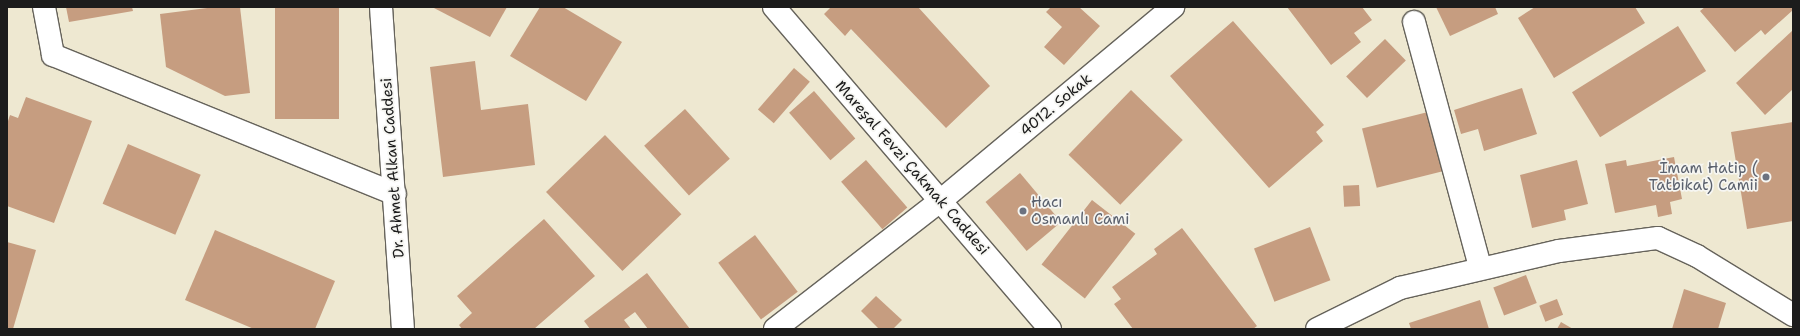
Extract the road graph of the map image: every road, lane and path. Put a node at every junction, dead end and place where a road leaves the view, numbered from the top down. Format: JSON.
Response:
{"nodes":[{"id":1,"x":44,"y":7,"type":"edge"},
{"id":2,"x":382,"y":7,"type":"edge"},
{"id":3,"x":774,"y":7,"type":"edge"},
{"id":4,"x":1173,"y":7,"type":"edge"},
{"id":5,"x":1414,"y":22,"type":"dead end"},
{"id":6,"x":395,"y":194,"type":"junction"},
{"id":7,"x":939,"y":202,"type":"junction"},
{"id":8,"x":1480,"y":267,"type":"junction"},
{"id":9,"x":1793,"y":315,"type":"edge"},
{"id":10,"x":403,"y":329,"type":"edge"},
{"id":11,"x":774,"y":329,"type":"edge"},
{"id":12,"x":1050,"y":329,"type":"edge"},
{"id":13,"x":1317,"y":329,"type":"edge"}],
"edges":[{"from":1,"to":6,"type":"street"},
{"from":2,"to":6,"type":"street","name":"Dr. Ahmet Alkan Caddesi"},
{"from":3,"to":7,"type":"street","name":"Mareşal Fevzi Çakmak Caddesi"},
{"from":4,"to":7,"type":"street","name":"4012. Sokak"},
{"from":5,"to":8,"type":"street"},
{"from":6,"to":10,"type":"street","name":"Dr. Ahmet Alkan Caddesi"},
{"from":7,"to":11,"type":"street","name":"4012. Sokak"},
{"from":7,"to":12,"type":"street","name":"Mareşal Fevzi Çakmak Caddesi"},
{"from":8,"to":9,"type":"street"},
{"from":8,"to":13,"type":"street"}]}
